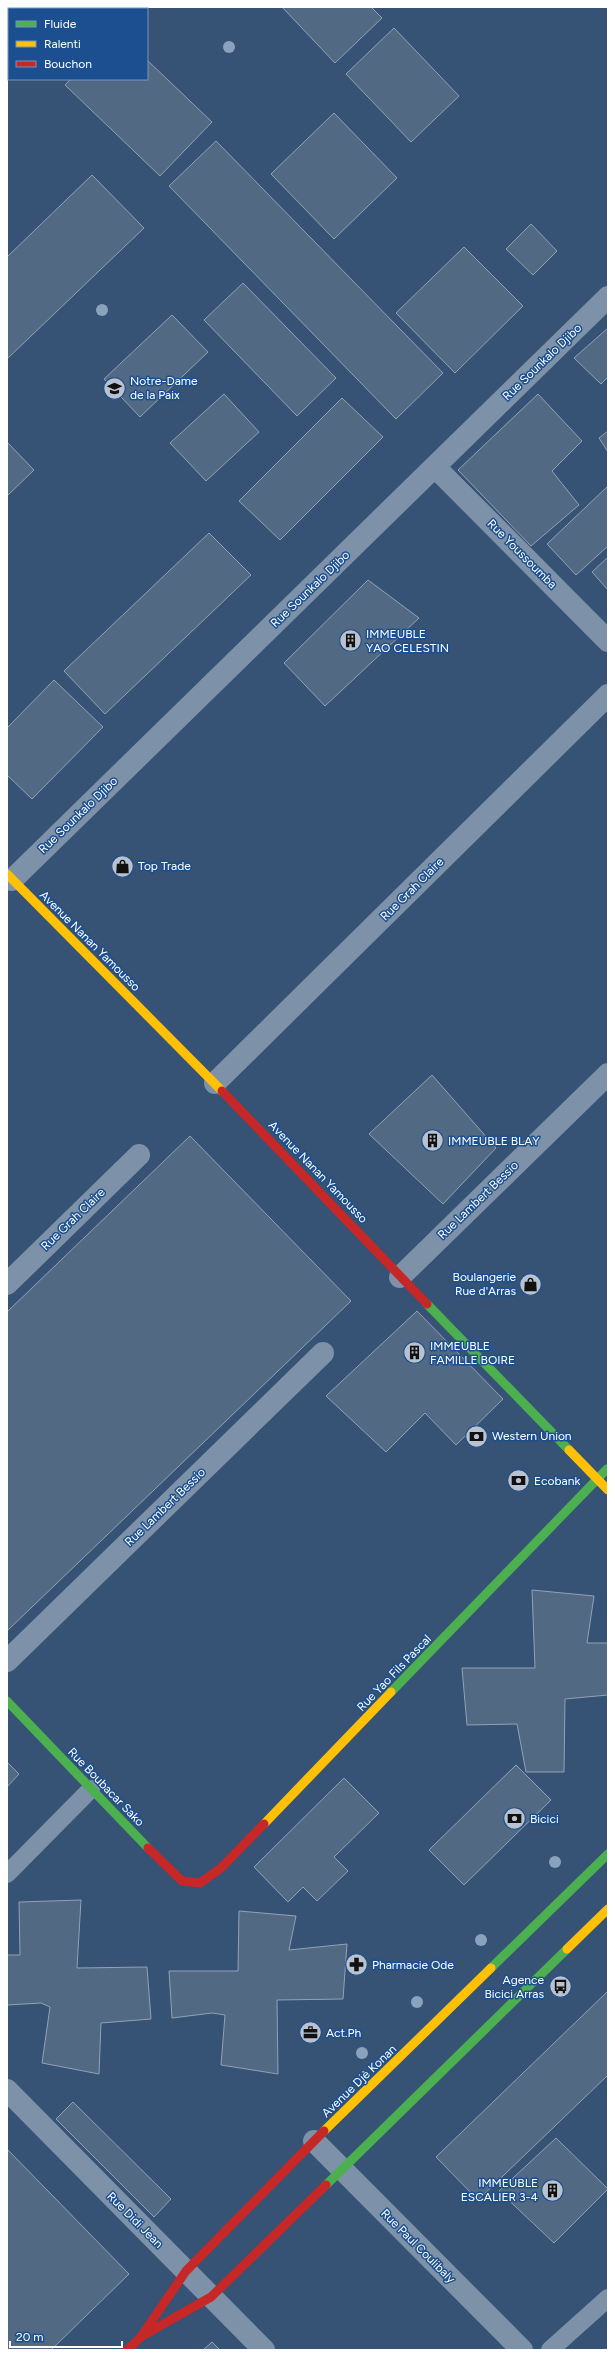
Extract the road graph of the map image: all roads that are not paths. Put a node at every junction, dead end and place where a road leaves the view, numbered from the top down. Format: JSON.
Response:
{"nodes":[{"id":1,"x":608,"y":297,"type":"edge"},
{"id":2,"x":435,"y":467,"type":"junction"},
{"id":3,"x":608,"y":641,"type":"edge"},
{"id":4,"x":608,"y":695,"type":"edge"},
{"id":5,"x":10,"y":877,"type":"edge"},
{"id":6,"x":608,"y":1074,"type":"edge"},
{"id":7,"x":215,"y":1083,"type":"junction"},
{"id":8,"x":139,"y":1155,"type":"dead end"},
{"id":9,"x":400,"y":1277,"type":"junction"},
{"id":10,"x":7,"y":1284,"type":"edge"},
{"id":11,"x":323,"y":1353,"type":"dead end"},
{"id":12,"x":608,"y":1468,"type":"edge"},
{"id":13,"x":597,"y":1479,"type":"junction"},
{"id":14,"x":608,"y":1490,"type":"edge"},
{"id":15,"x":7,"y":1661,"type":"edge"},
{"id":16,"x":7,"y":1701,"type":"edge"},
{"id":17,"x":91,"y":1789,"type":"junction"},
{"id":18,"x":608,"y":1854,"type":"edge"},
{"id":19,"x":7,"y":1874,"type":"edge"},
{"id":20,"x":191,"y":1884,"type":"joint"},
{"id":21,"x":608,"y":1909,"type":"edge"},
{"id":22,"x":7,"y":2090,"type":"edge"},
{"id":23,"x":314,"y":2141,"type":"junction"},
{"id":24,"x":342,"y":2169,"type":"junction"},
{"id":25,"x":186,"y":2271,"type":"junction"},
{"id":26,"x":211,"y":2297,"type":"junction"},
{"id":27,"x":608,"y":2298,"type":"edge"},
{"id":28,"x":140,"y":2338,"type":"junction"},
{"id":29,"x":127,"y":2350,"type":"edge"},
{"id":30,"x":264,"y":2350,"type":"edge"},
{"id":31,"x":522,"y":2350,"type":"edge"},
{"id":32,"x":550,"y":2350,"type":"edge"}],
"edges":[{"from":1,"to":2,"type":"street","name":"Rue Sounkalo Djibo"},
{"from":2,"to":3,"type":"street","name":"Rue Youssoumba"},
{"from":2,"to":5,"type":"street","name":"Rue Sounkalo Djibo"},
{"from":4,"to":7,"type":"street","name":"Rue Grah Claire"},
{"from":5,"to":7,"type":"street","name":"Avenue Nanan Yamousso"},
{"from":6,"to":9,"type":"street","name":"Rue Lambert Bessio"},
{"from":7,"to":9,"type":"street","name":"Avenue Nanan Yamousso"},
{"from":8,"to":10,"type":"street","name":"Rue Grah Claire"},
{"from":9,"to":13,"type":"street","name":"Avenue Nanan Yamousso"},
{"from":11,"to":15,"type":"street","name":"Rue Lambert Bessio"},
{"from":12,"to":13,"type":"street","name":"Rue Yao Fils Pascal"},
{"from":13,"to":14,"type":"street","name":"Avenue Nanan Yamousso"},
{"from":13,"to":20,"type":"street","name":"Rue Yao Fils Pascal"},
{"from":16,"to":17,"type":"street","name":"Rue Boubacar Sako"},
{"from":17,"to":19,"type":"lane"},
{"from":17,"to":20,"type":"street","name":"Rue Boubacar Sako"},
{"from":18,"to":23,"type":"street","name":"Avenue Djè Konan"},
{"from":21,"to":24,"type":"street","name":"Avenue Djè Konan"},
{"from":22,"to":25,"type":"street","name":"Rue Didi Jean"},
{"from":23,"to":24,"type":"street","name":"Rue Paul Coulibaly"},
{"from":23,"to":25,"type":"street","name":"Avenue Djè Konan"},
{"from":24,"to":26,"type":"street","name":"Avenue Djè Konan"},
{"from":24,"to":31,"type":"street","name":"Rue Paul Coulibaly"},
{"from":25,"to":26,"type":"street","name":"Rue Didi Jean"},
{"from":25,"to":28,"type":"street","name":"Avenue Djè Konan"},
{"from":26,"to":28,"type":"street","name":"Avenue Djè Konan"},
{"from":26,"to":30,"type":"street","name":"Rue Didi Jean"},
{"from":27,"to":32,"type":"lane"},
{"from":28,"to":29,"type":"street","name":"Avenue Djè Konan"}]}
